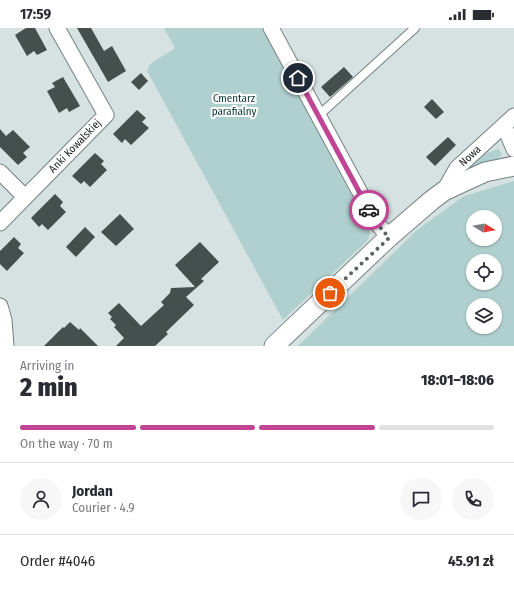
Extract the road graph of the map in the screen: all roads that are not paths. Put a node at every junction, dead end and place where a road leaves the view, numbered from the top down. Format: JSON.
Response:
{"nodes":[{"id":1,"x":57,"y":28,"type":"edge"},
{"id":2,"x":271,"y":28,"type":"edge"},
{"id":3,"x":415,"y":28,"type":"edge"},
{"id":4,"x":318,"y":116,"type":"junction"},
{"id":5,"x":514,"y":116,"type":"edge"},
{"id":6,"x":510,"y":136,"type":"edge"},
{"id":7,"x":514,"y":166,"type":"edge"},
{"id":8,"x":0,"y":172,"type":"edge"},
{"id":9,"x":444,"y":191,"type":"junction"},
{"id":10,"x":26,"y":197,"type":"junction"},
{"id":11,"x":0,"y":223,"type":"edge"},
{"id":12,"x":389,"y":238,"type":"junction"},
{"id":13,"x":0,"y":306,"type":"edge"},
{"id":14,"x":6,"y":346,"type":"edge"},
{"id":15,"x":274,"y":346,"type":"edge"}],
"edges":[{"from":1,"to":10,"type":"street","name":"Anki Kowalskiej"},
{"from":2,"to":4,"type":"street"},
{"from":3,"to":4,"type":"lane"},
{"from":4,"to":12,"type":"street"},
{"from":5,"to":6,"type":"street","name":"Nowa"},
{"from":6,"to":9,"type":"street","name":"Nowa"},
{"from":7,"to":9,"type":"street"},
{"from":8,"to":10,"type":"street"},
{"from":9,"to":12,"type":"street"},
{"from":10,"to":11,"type":"street","name":"Anki Kowalskiej"},
{"from":12,"to":15,"type":"street"},
{"from":13,"to":14,"type":"street"}]}
